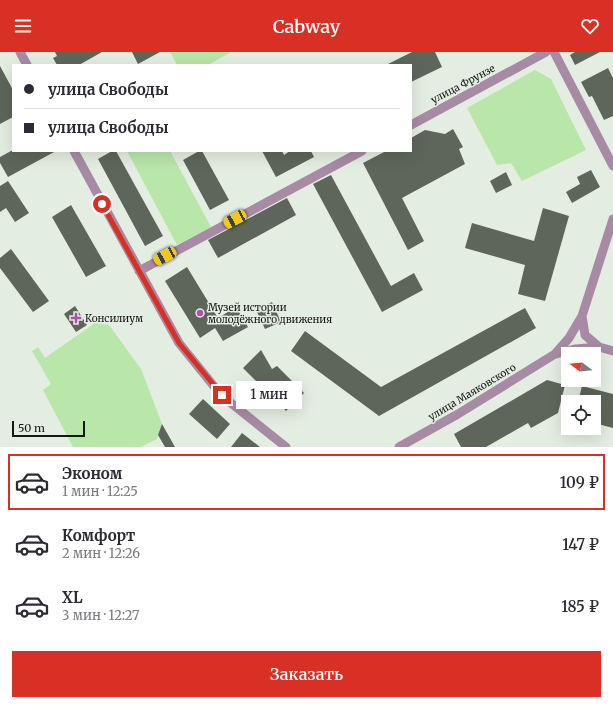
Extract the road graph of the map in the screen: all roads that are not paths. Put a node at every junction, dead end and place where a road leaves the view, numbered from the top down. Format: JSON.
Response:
{"nodes":[{"id":1,"x":20,"y":52,"type":"edge"},
{"id":2,"x":546,"y":52,"type":"edge"},
{"id":3,"x":554,"y":52,"type":"edge"},
{"id":4,"x":26,"y":64,"type":"edge"},
{"id":5,"x":412,"y":123,"type":"edge"},
{"id":6,"x":75,"y":152,"type":"edge"},
{"id":7,"x":360,"y":152,"type":"edge"},
{"id":8,"x":613,"y":166,"type":"edge"},
{"id":9,"x":613,"y":220,"type":"edge"},
{"id":10,"x":139,"y":271,"type":"junction"},
{"id":11,"x":582,"y":316,"type":"junction"},
{"id":12,"x":599,"y":347,"type":"edge"},
{"id":13,"x":601,"y":348,"type":"edge"},
{"id":14,"x":613,"y":351,"type":"edge"},
{"id":15,"x":561,"y":353,"type":"edge"},
{"id":16,"x":555,"y":354,"type":"junction"},
{"id":17,"x":286,"y":447,"type":"edge"},
{"id":18,"x":399,"y":447,"type":"edge"}],
"edges":[{"from":1,"to":4,"type":"street"},
{"from":2,"to":5,"type":"street","name":"улица Фрунзе"},
{"from":3,"to":8,"type":"street"},
{"from":6,"to":10,"type":"street"},
{"from":7,"to":10,"type":"street"},
{"from":9,"to":11,"type":"street","name":"улица Маяковского"},
{"from":10,"to":17,"type":"street"},
{"from":11,"to":12,"type":"street"},
{"from":11,"to":16,"type":"street","name":"улица Маяковского"},
{"from":13,"to":14,"type":"street"},
{"from":15,"to":16,"type":"street","name":"улица Маяковского"},
{"from":16,"to":18,"type":"street","name":"улица Маяковского"}]}
